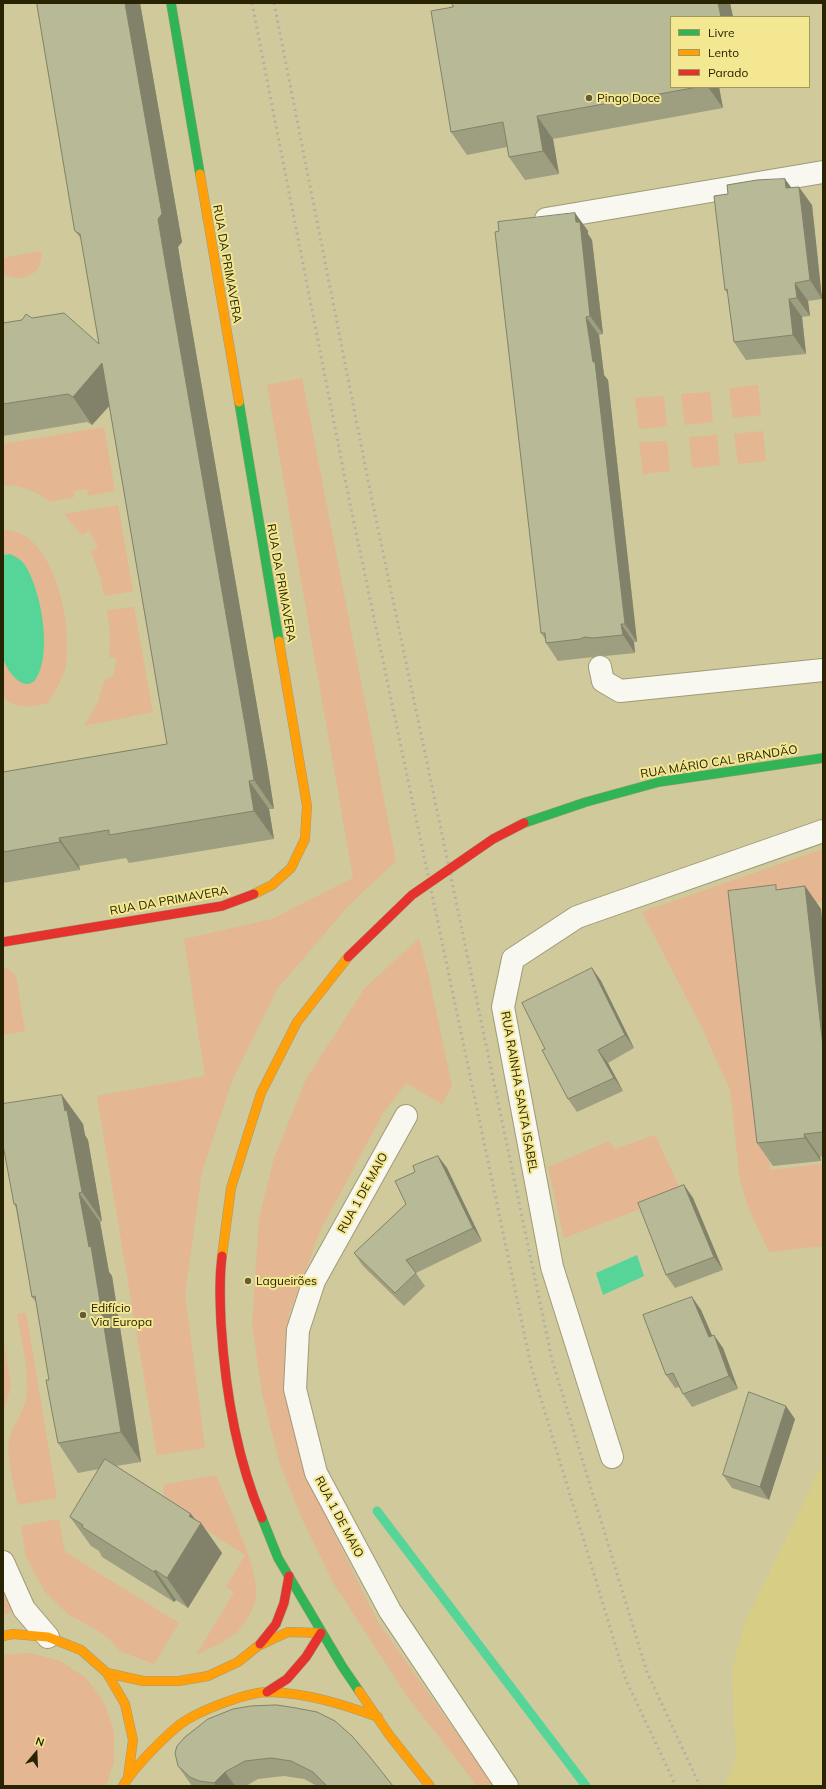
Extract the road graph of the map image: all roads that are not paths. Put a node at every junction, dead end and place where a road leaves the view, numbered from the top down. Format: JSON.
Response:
{"nodes":[{"id":1,"x":171,"y":3,"type":"edge"},
{"id":2,"x":823,"y":172,"type":"edge"},
{"id":3,"x":529,"y":222,"type":"edge"},
{"id":4,"x":600,"y":667,"type":"dead end"},
{"id":5,"x":823,"y":670,"type":"edge"},
{"id":6,"x":823,"y":758,"type":"edge"},
{"id":7,"x":823,"y":831,"type":"edge"},
{"id":8,"x":3,"y":942,"type":"edge"},
{"id":9,"x":406,"y":1116,"type":"dead end"},
{"id":10,"x":612,"y":1457,"type":"dead end"},
{"id":11,"x":3,"y":1562,"type":"edge"},
{"id":12,"x":289,"y":1576,"type":"junction"},
{"id":13,"x":321,"y":1633,"type":"junction"},
{"id":14,"x":3,"y":1636,"type":"edge"},
{"id":15,"x":48,"y":1637,"type":"junction"},
{"id":16,"x":258,"y":1646,"type":"junction"},
{"id":17,"x":107,"y":1674,"type":"junction"},
{"id":18,"x":267,"y":1692,"type":"junction"},
{"id":19,"x":378,"y":1717,"type":"junction"},
{"id":20,"x":128,"y":1777,"type":"junction"},
{"id":21,"x":123,"y":1786,"type":"edge"},
{"id":22,"x":430,"y":1786,"type":"edge"},
{"id":23,"x":507,"y":1786,"type":"edge"}],
"edges":[{"from":1,"to":8,"type":"street","name":"RUA DA PRIMAVERA"},
{"from":2,"to":3,"type":"street"},
{"from":4,"to":5,"type":"street"},
{"from":6,"to":12,"type":"street","name":"RUA MÁRIO CAL BRANDÃO","bridge":true},
{"from":7,"to":10,"type":"street","name":"RUA RAINHA SANTA ISABEL"},
{"from":9,"to":23,"type":"street","name":"RUA 1 DE MAIO"},
{"from":11,"to":15,"type":"street"},
{"from":12,"to":13,"type":"street","name":"RUA MÁRIO CAL BRANDÃO"},
{"from":12,"to":16,"type":"street"},
{"from":13,"to":16,"type":"street"},
{"from":13,"to":18,"type":"street"},
{"from":13,"to":19,"type":"street","name":"RUA MÁRIO CAL BRANDÃO"},
{"from":14,"to":15,"type":"street"},
{"from":15,"to":17,"type":"street"},
{"from":16,"to":17,"type":"street"},
{"from":17,"to":20,"type":"street"},
{"from":18,"to":19,"type":"street"},
{"from":18,"to":20,"type":"street"},
{"from":19,"to":22,"type":"street","name":"RUA MÁRIO CAL BRANDÃO"},
{"from":20,"to":21,"type":"street"}]}
